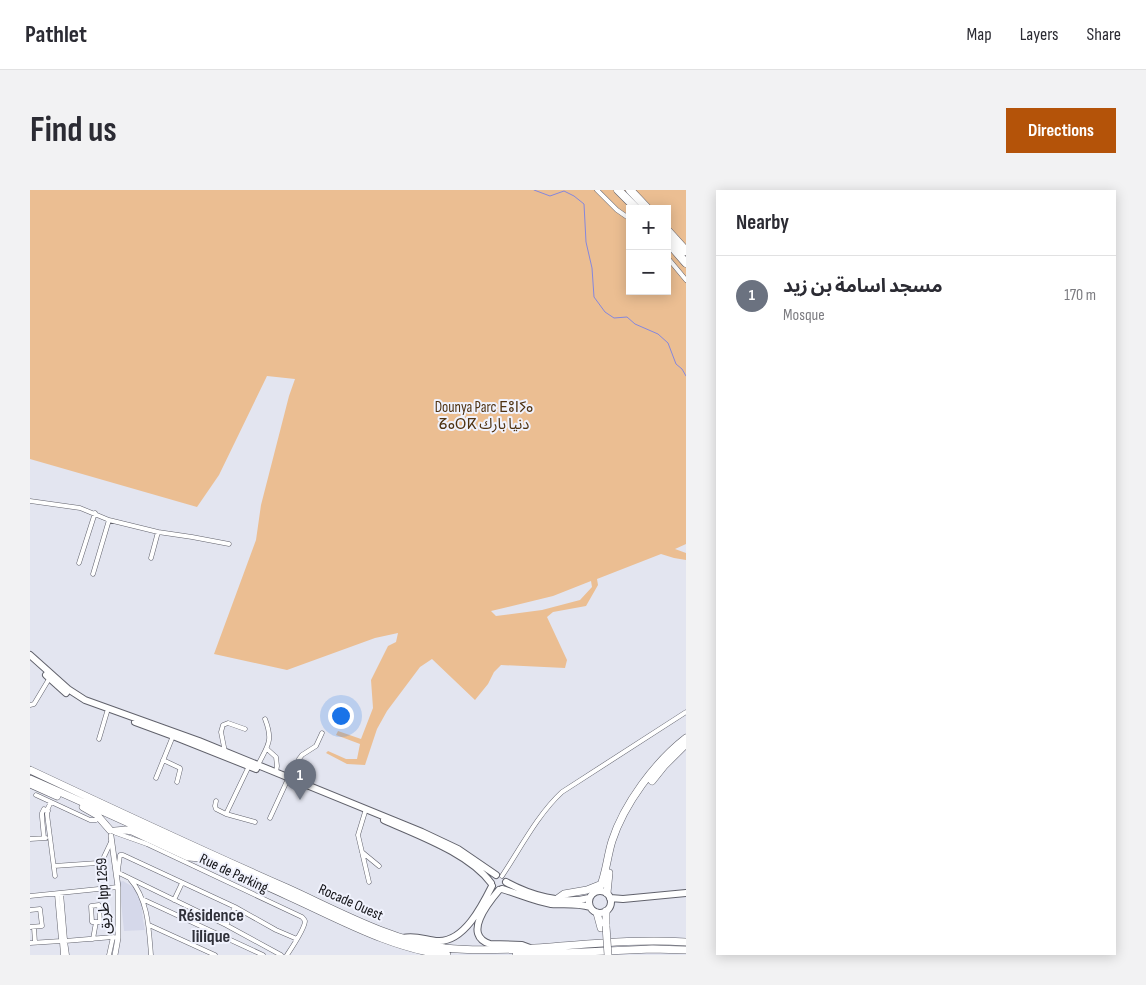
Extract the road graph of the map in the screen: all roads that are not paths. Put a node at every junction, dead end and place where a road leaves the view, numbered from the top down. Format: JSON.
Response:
{"nodes":[{"id":1,"x":598,"y":190,"type":"edge"},
{"id":2,"x":618,"y":190,"type":"edge"},
{"id":3,"x":630,"y":190,"type":"edge"},
{"id":4,"x":633,"y":205,"type":"edge"},
{"id":5,"x":644,"y":205,"type":"edge"},
{"id":6,"x":626,"y":217,"type":"edge"},
{"id":7,"x":671,"y":234,"type":"edge"},
{"id":8,"x":671,"y":246,"type":"edge"},
{"id":9,"x":686,"y":251,"type":"edge"},
{"id":10,"x":671,"y":262,"type":"edge"},
{"id":11,"x":686,"y":263,"type":"edge"},
{"id":12,"x":686,"y":280,"type":"edge"},
{"id":13,"x":30,"y":500,"type":"edge"},
{"id":14,"x":95,"y":513,"type":"junction"},
{"id":15,"x":109,"y":520,"type":"junction"},
{"id":16,"x":158,"y":532,"type":"junction"},
{"id":17,"x":228,"y":544,"type":"dead end"},
{"id":18,"x":151,"y":558,"type":"dead end"},
{"id":19,"x":79,"y":563,"type":"dead end"},
{"id":20,"x":93,"y":574,"type":"dead end"},
{"id":21,"x":30,"y":655,"type":"edge"},
{"id":22,"x":30,"y":660,"type":"edge"},
{"id":23,"x":50,"y":679,"type":"junction"},
{"id":24,"x":30,"y":706,"type":"edge"},
{"id":25,"x":107,"y":712,"type":"junction"},
{"id":26,"x":686,"y":712,"type":"edge"},
{"id":27,"x":265,"y":719,"type":"dead end"},
{"id":28,"x":245,"y":729,"type":"dead end"},
{"id":29,"x":322,"y":733,"type":"dead end"},
{"id":30,"x":172,"y":736,"type":"junction"},
{"id":31,"x":686,"y":738,"type":"edge"},
{"id":32,"x":100,"y":740,"type":"dead end"},
{"id":33,"x":686,"y":744,"type":"edge"},
{"id":34,"x":267,"y":749,"type":"junction"},
{"id":35,"x":225,"y":752,"type":"junction"},
{"id":36,"x":163,"y":760,"type":"junction"},
{"id":37,"x":248,"y":766,"type":"junction"},
{"id":38,"x":258,"y":766,"type":"junction"},
{"id":39,"x":30,"y":770,"type":"edge"},
{"id":40,"x":276,"y":773,"type":"junction"},
{"id":41,"x":156,"y":778,"type":"dead end"},
{"id":42,"x":30,"y":779,"type":"edge"},
{"id":43,"x":290,"y":780,"type":"junction"},
{"id":44,"x":177,"y":782,"type":"dead end"},
{"id":45,"x":30,"y":784,"type":"edge"},
{"id":46,"x":300,"y":784,"type":"junction"},
{"id":47,"x":36,"y":795,"type":"dead end"},
{"id":48,"x":216,"y":801,"type":"dead end"},
{"id":49,"x":51,"y":802,"type":"junction"},
{"id":50,"x":48,"y":811,"type":"junction"},
{"id":51,"x":365,"y":812,"type":"junction"},
{"id":52,"x":226,"y":814,"type":"junction"},
{"id":53,"x":99,"y":817,"type":"junction"},
{"id":54,"x":270,"y":818,"type":"dead end"},
{"id":55,"x":255,"y":822,"type":"dead end"},
{"id":56,"x":113,"y":832,"type":"junction"},
{"id":57,"x":44,"y":838,"type":"junction"},
{"id":58,"x":50,"y":838,"type":"junction"},
{"id":59,"x":30,"y":839,"type":"edge"},
{"id":60,"x":112,"y":842,"type":"junction"},
{"id":61,"x":362,"y":852,"type":"junction"},
{"id":62,"x":203,"y":858,"type":"junction"},
{"id":63,"x":54,"y":866,"type":"junction"},
{"id":64,"x":379,"y":866,"type":"dead end"},
{"id":65,"x":55,"y":876,"type":"dead end"},
{"id":66,"x":128,"y":878,"type":"junction"},
{"id":67,"x":502,"y":878,"type":"junction"},
{"id":68,"x":369,"y":882,"type":"dead end"},
{"id":69,"x":182,"y":883,"type":"junction"},
{"id":70,"x":492,"y":884,"type":"junction"},
{"id":71,"x":118,"y":887,"type":"junction"},
{"id":72,"x":500,"y":889,"type":"junction"},
{"id":73,"x":59,"y":893,"type":"junction"},
{"id":74,"x":606,"y":894,"type":"junction"},
{"id":75,"x":686,"y":895,"type":"edge"},
{"id":76,"x":30,"y":896,"type":"edge"},
{"id":77,"x":589,"y":898,"type":"junction"},
{"id":78,"x":142,"y":899,"type":"junction"},
{"id":79,"x":174,"y":900,"type":"junction"},
{"id":80,"x":560,"y":902,"type":"junction"},
{"id":81,"x":235,"y":907,"type":"junction"},
{"id":82,"x":590,"y":907,"type":"junction"},
{"id":83,"x":30,"y":910,"type":"edge"},
{"id":84,"x":606,"y":911,"type":"junction"},
{"id":85,"x":598,"y":913,"type":"junction"},
{"id":86,"x":96,"y":922,"type":"junction"},
{"id":87,"x":148,"y":925,"type":"junction"},
{"id":88,"x":226,"y":925,"type":"junction"},
{"id":89,"x":603,"y":926,"type":"junction"},
{"id":90,"x":32,"y":927,"type":"edge"},
{"id":91,"x":116,"y":938,"type":"junction"},
{"id":92,"x":402,"y":938,"type":"junction"},
{"id":93,"x":686,"y":938,"type":"edge"},
{"id":94,"x":92,"y":939,"type":"junction"},
{"id":95,"x":297,"y":939,"type":"junction"},
{"id":96,"x":63,"y":941,"type":"junction"},
{"id":97,"x":677,"y":941,"type":"junction"},
{"id":98,"x":686,"y":942,"type":"edge"},
{"id":99,"x":30,"y":943,"type":"edge"},
{"id":100,"x":35,"y":943,"type":"junction"},
{"id":101,"x":531,"y":948,"type":"junction"},
{"id":102,"x":686,"y":950,"type":"edge"},
{"id":103,"x":422,"y":953,"type":"edge"},
{"id":104,"x":569,"y":954,"type":"edge"},
{"id":105,"x":63,"y":955,"type":"edge"},
{"id":106,"x":67,"y":955,"type":"edge"},
{"id":107,"x":109,"y":955,"type":"edge"},
{"id":108,"x":114,"y":955,"type":"edge"},
{"id":109,"x":151,"y":955,"type":"edge"},
{"id":110,"x":213,"y":955,"type":"edge"},
{"id":111,"x":263,"y":955,"type":"edge"},
{"id":112,"x":281,"y":955,"type":"edge"},
{"id":113,"x":286,"y":955,"type":"edge"},
{"id":114,"x":447,"y":955,"type":"edge"},
{"id":115,"x":516,"y":955,"type":"edge"},
{"id":116,"x":603,"y":955,"type":"edge"},
{"id":117,"x":608,"y":955,"type":"edge"}],
"edges":[{"from":1,"to":6,"type":"street"},
{"from":2,"to":4,"type":"highway"},
{"from":3,"to":5,"type":"highway"},
{"from":7,"to":9,"type":"highway"},
{"from":8,"to":11,"type":"highway"},
{"from":10,"to":12,"type":"street"},
{"from":13,"to":14,"type":"street"},
{"from":14,"to":15,"type":"street"},
{"from":14,"to":19,"type":"street"},
{"from":15,"to":16,"type":"street"},
{"from":15,"to":20,"type":"street"},
{"from":16,"to":17,"type":"street"},
{"from":16,"to":18,"type":"street"},
{"from":21,"to":35,"type":"main road"},
{"from":22,"to":23,"type":"main road"},
{"from":23,"to":24,"type":"street"},
{"from":23,"to":25,"type":"main road"},
{"from":25,"to":30,"type":"main road"},
{"from":25,"to":32,"type":"street"},
{"from":26,"to":67,"type":"street"},
{"from":27,"to":34,"type":"street"},
{"from":28,"to":35,"type":"street"},
{"from":29,"to":43,"type":"street"},
{"from":30,"to":36,"type":"street"},
{"from":30,"to":37,"type":"main road"},
{"from":31,"to":74,"type":"highway"},
{"from":33,"to":74,"type":"highway"},
{"from":34,"to":38,"type":"street"},
{"from":34,"to":40,"type":"street"},
{"from":35,"to":38,"type":"main road"},
{"from":36,"to":41,"type":"street"},
{"from":36,"to":44,"type":"street"},
{"from":37,"to":43,"type":"main road"},
{"from":37,"to":52,"type":"street"},
{"from":38,"to":40,"type":"main road"},
{"from":39,"to":92,"type":"highway","name":"Rocade Ouest"},
{"from":40,"to":43,"type":"main road"},
{"from":42,"to":62,"type":"highway","name":"Rocade Ouest"},
{"from":43,"to":46,"type":"main road"},
{"from":43,"to":54,"type":"street"},
{"from":45,"to":53,"type":"highway"},
{"from":46,"to":51,"type":"main road"},
{"from":46,"to":67,"type":"main road"},
{"from":47,"to":49,"type":"street"},
{"from":48,"to":52,"type":"street"},
{"from":49,"to":50,"type":"street"},
{"from":49,"to":53,"type":"street"},
{"from":50,"to":57,"type":"street"},
{"from":50,"to":58,"type":"street"},
{"from":51,"to":61,"type":"street"},
{"from":51,"to":70,"type":"main road"},
{"from":52,"to":55,"type":"street"},
{"from":53,"to":56,"type":"highway"},
{"from":56,"to":60,"type":"street","name":"طريق lpp 1259"},
{"from":56,"to":62,"type":"highway"},
{"from":56,"to":95,"type":"street","name":"Rue de Parking"},
{"from":57,"to":58,"type":"street"},
{"from":57,"to":59,"type":"street"},
{"from":58,"to":63,"type":"street"},
{"from":60,"to":63,"type":"street"},
{"from":60,"to":71,"type":"street","name":"طريق lpp 1259"},
{"from":61,"to":64,"type":"street"},
{"from":61,"to":68,"type":"street"},
{"from":62,"to":103,"type":"highway","name":"Rocade Ouest"},
{"from":63,"to":65,"type":"street"},
{"from":66,"to":69,"type":"street"},
{"from":66,"to":78,"type":"street"},
{"from":66,"to":79,"type":"street"},
{"from":67,"to":70,"type":"main road"},
{"from":67,"to":72,"type":"main road"},
{"from":67,"to":80,"type":"main road"},
{"from":69,"to":79,"type":"street"},
{"from":69,"to":81,"type":"street"},
{"from":70,"to":72,"type":"main road"},
{"from":70,"to":92,"type":"main road"},
{"from":71,"to":73,"type":"street"},
{"from":71,"to":91,"type":"street","name":"طريق lpp 1259"},
{"from":72,"to":80,"type":"main road"},
{"from":72,"to":101,"type":"main road"},
{"from":73,"to":76,"type":"street"},
{"from":73,"to":96,"type":"street"},
{"from":74,"to":75,"type":"main road"},
{"from":74,"to":77,"type":"main road"},
{"from":74,"to":80,"type":"highway"},
{"from":74,"to":84,"type":"main road"},
{"from":77,"to":80,"type":"main road"},
{"from":77,"to":82,"type":"main road"},
{"from":78,"to":87,"type":"street"},
{"from":78,"to":111,"type":"street"},
{"from":79,"to":88,"type":"street"},
{"from":80,"to":82,"type":"main road"},
{"from":80,"to":89,"type":"main road"},
{"from":81,"to":88,"type":"street"},
{"from":81,"to":95,"type":"street"},
{"from":82,"to":85,"type":"main road"},
{"from":83,"to":90,"type":"street"},
{"from":84,"to":85,"type":"main road"},
{"from":84,"to":89,"type":"highway"},
{"from":85,"to":89,"type":"highway"},
{"from":86,"to":86,"type":"street"},
{"from":86,"to":94,"type":"street"},
{"from":87,"to":109,"type":"street"},
{"from":87,"to":110,"type":"street"},
{"from":88,"to":112,"type":"street"},
{"from":89,"to":116,"type":"highway"},
{"from":89,"to":117,"type":"highway","bridge":true},
{"from":90,"to":100,"type":"street"},
{"from":91,"to":94,"type":"street"},
{"from":91,"to":107,"type":"street"},
{"from":91,"to":108,"type":"street","name":"طريق lpp 1259"},
{"from":92,"to":101,"type":"highway","name":"Rocade Ouest"},
{"from":93,"to":97,"type":"highway"},
{"from":94,"to":96,"type":"street"},
{"from":95,"to":113,"type":"street","name":"Rue de Parking"},
{"from":96,"to":100,"type":"street"},
{"from":96,"to":105,"type":"street"},
{"from":96,"to":106,"type":"street"},
{"from":97,"to":98,"type":"highway","name":"Rocade Ouest"},
{"from":97,"to":101,"type":"highway","name":"Rocade Ouest"},
{"from":99,"to":100,"type":"street"},
{"from":102,"to":104,"type":"highway"},
{"from":103,"to":114,"type":"highway","name":"Rocade Ouest"},
{"from":104,"to":115,"type":"highway"}]}
